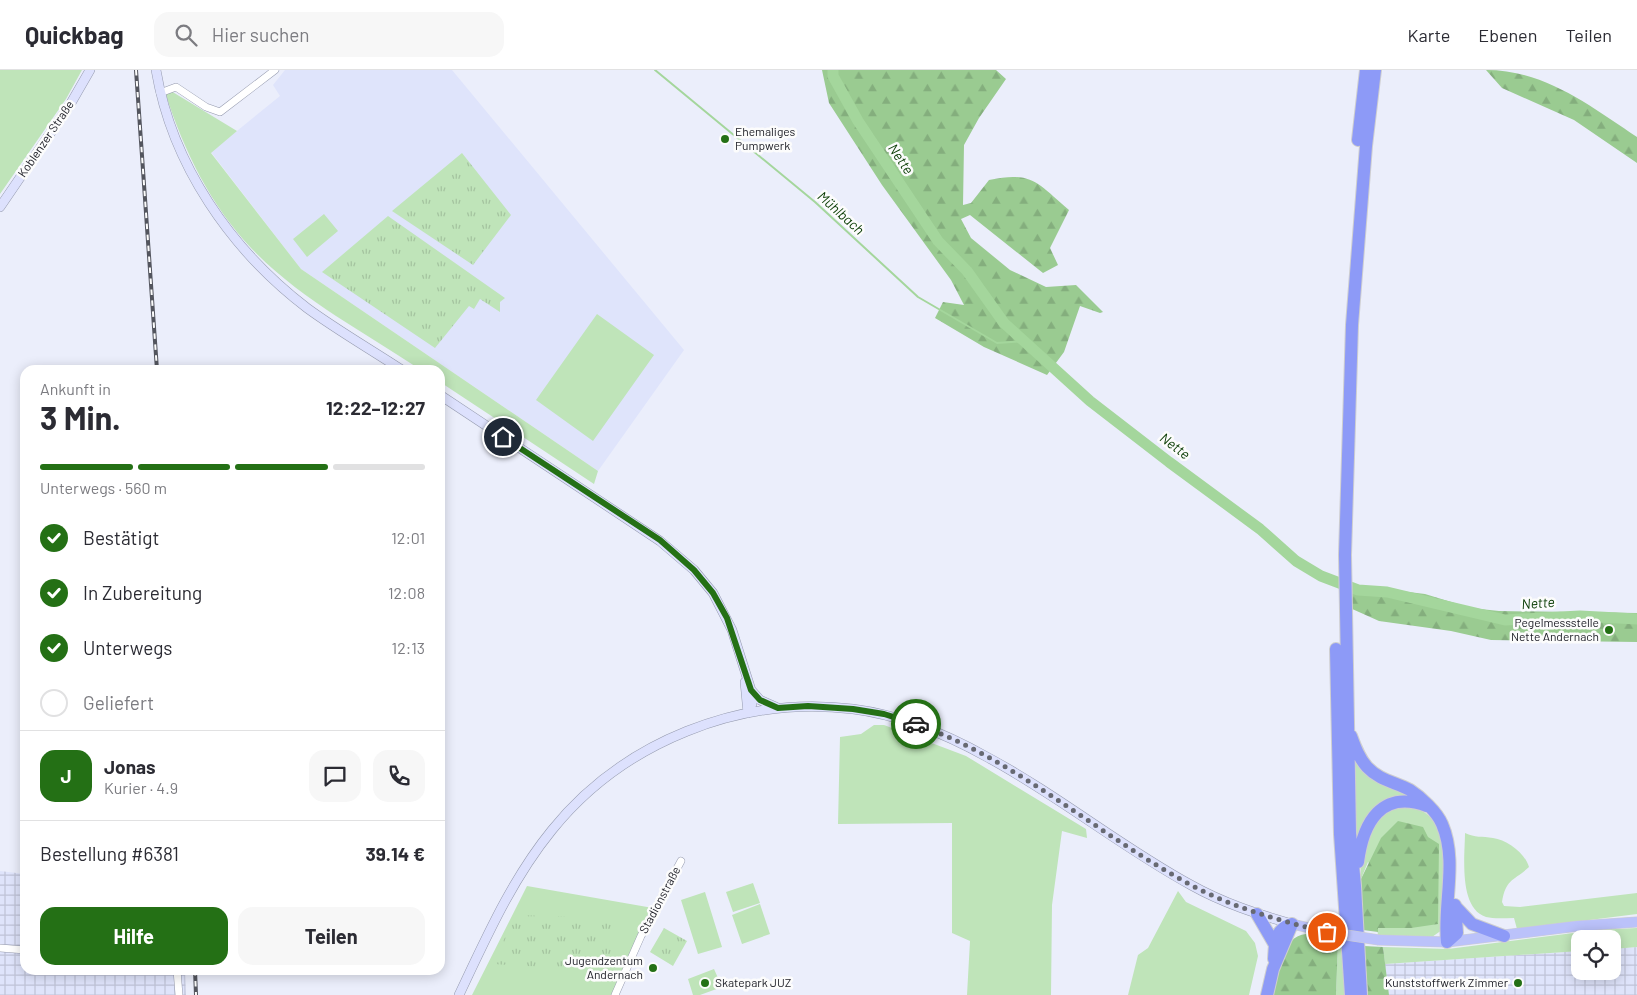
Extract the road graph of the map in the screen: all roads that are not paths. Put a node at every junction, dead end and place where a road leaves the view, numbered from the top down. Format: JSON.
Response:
{"nodes":[{"id":1,"x":90,"y":70,"type":"edge"},
{"id":2,"x":156,"y":70,"type":"edge"},
{"id":3,"x":275,"y":70,"type":"edge"},
{"id":4,"x":1366,"y":70,"type":"edge"},
{"id":5,"x":1375,"y":70,"type":"edge"},
{"id":6,"x":160,"y":93,"type":"junction"},
{"id":7,"x":0,"y":207,"type":"edge"},
{"id":8,"x":394,"y":365,"type":"edge"},
{"id":9,"x":445,"y":398,"type":"edge"},
{"id":10,"x":1340,"y":555,"type":"junction"},
{"id":11,"x":1340,"y":626,"type":"junction"},
{"id":12,"x":744,"y":672,"type":"junction"},
{"id":13,"x":751,"y":690,"type":"junction"},
{"id":14,"x":778,"y":708,"type":"junction"},
{"id":15,"x":748,"y":713,"type":"junction"},
{"id":16,"x":1347,"y":718,"type":"junction"},
{"id":17,"x":1429,"y":807,"type":"junction"},
{"id":18,"x":681,"y":861,"type":"dead end"},
{"id":19,"x":1355,"y":886,"type":"junction"},
{"id":20,"x":1449,"y":893,"type":"junction"},
{"id":21,"x":1455,"y":906,"type":"junction"},
{"id":22,"x":1257,"y":914,"type":"junction"},
{"id":23,"x":1637,"y":922,"type":"edge"},
{"id":24,"x":1292,"y":924,"type":"junction"},
{"id":25,"x":1504,"y":936,"type":"junction"},
{"id":26,"x":1448,"y":942,"type":"junction"},
{"id":27,"x":1275,"y":945,"type":"junction"},
{"id":28,"x":0,"y":948,"type":"edge"},
{"id":29,"x":20,"y":950,"type":"edge"},
{"id":30,"x":1273,"y":969,"type":"junction"},
{"id":31,"x":177,"y":975,"type":"edge"},
{"id":32,"x":179,"y":995,"type":"edge"},
{"id":33,"x":458,"y":995,"type":"edge"},
{"id":34,"x":615,"y":995,"type":"edge"},
{"id":35,"x":1267,"y":995,"type":"edge"},
{"id":36,"x":1351,"y":995,"type":"edge"},
{"id":37,"x":1361,"y":995,"type":"edge"}],
"edges":[{"from":1,"to":7,"type":"main road","name":"Koblenzer Straße"},
{"from":2,"to":6,"type":"main road"},
{"from":3,"to":6,"type":"street"},
{"from":4,"to":10,"type":"highway"},
{"from":5,"to":10,"type":"highway"},
{"from":6,"to":8,"type":"main road"},
{"from":9,"to":12,"type":"main road"},
{"from":10,"to":11,"type":"highway"},
{"from":11,"to":16,"type":"highway"},
{"from":11,"to":36,"type":"highway"},
{"from":12,"to":13,"type":"main road"},
{"from":12,"to":15,"type":"main road"},
{"from":13,"to":14,"type":"main road"},
{"from":13,"to":15,"type":"main road"},
{"from":14,"to":15,"type":"main road"},
{"from":14,"to":22,"type":"main road"},
{"from":15,"to":33,"type":"main road"},
{"from":16,"to":17,"type":"highway"},
{"from":16,"to":19,"type":"highway"},
{"from":17,"to":19,"type":"highway"},
{"from":17,"to":20,"type":"highway"},
{"from":18,"to":34,"type":"street","name":"Stadionstraße"},
{"from":19,"to":37,"type":"highway"},
{"from":20,"to":21,"type":"highway"},
{"from":20,"to":26,"type":"highway"},
{"from":21,"to":25,"type":"highway"},
{"from":21,"to":26,"type":"highway"},
{"from":22,"to":24,"type":"main road"},
{"from":22,"to":27,"type":"highway"},
{"from":23,"to":25,"type":"main road"},
{"from":24,"to":26,"type":"main road","bridge":true},
{"from":24,"to":27,"type":"highway"},
{"from":24,"to":30,"type":"highway"},
{"from":25,"to":26,"type":"main road"},
{"from":27,"to":30,"type":"highway"},
{"from":28,"to":29,"type":"street"},
{"from":30,"to":35,"type":"highway"},
{"from":31,"to":32,"type":"street"}]}
